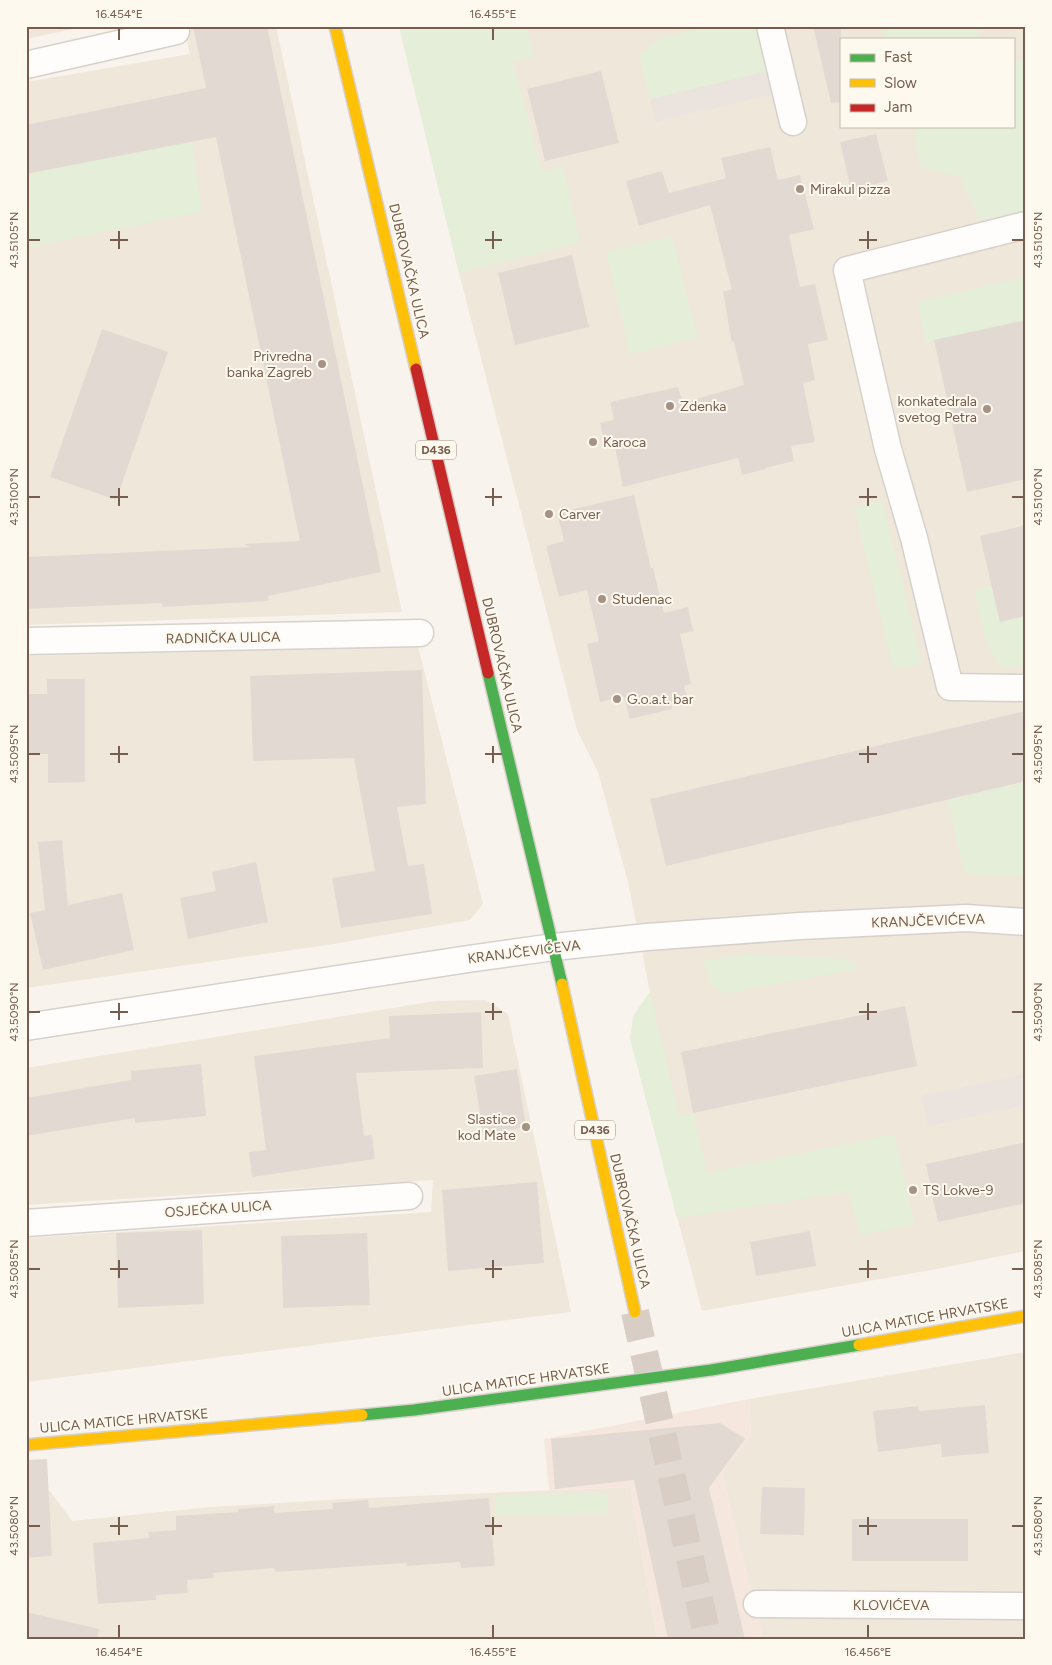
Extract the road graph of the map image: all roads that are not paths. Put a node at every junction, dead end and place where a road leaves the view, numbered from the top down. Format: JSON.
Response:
{"nodes":[{"id":1,"x":336,"y":26,"type":"edge"},
{"id":2,"x":770,"y":26,"type":"edge"},
{"id":3,"x":176,"y":31,"type":"dead end"},
{"id":4,"x":26,"y":65,"type":"edge"},
{"id":5,"x":793,"y":122,"type":"dead end"},
{"id":6,"x":1026,"y":225,"type":"edge"},
{"id":7,"x":420,"y":633,"type":"dead end"},
{"id":8,"x":26,"y":641,"type":"edge"},
{"id":9,"x":1026,"y":688,"type":"edge"},
{"id":10,"x":1026,"y":922,"type":"edge"},
{"id":11,"x":554,"y":947,"type":"junction"},
{"id":12,"x":26,"y":1027,"type":"edge"},
{"id":13,"x":409,"y":1196,"type":"dead end"},
{"id":14,"x":26,"y":1223,"type":"edge"},
{"id":15,"x":635,"y":1312,"type":"tunnel mouth"},
{"id":16,"x":1026,"y":1316,"type":"edge"},
{"id":17,"x":26,"y":1445,"type":"edge"},
{"id":18,"x":757,"y":1604,"type":"dead end"},
{"id":19,"x":1026,"y":1606,"type":"edge"}],
"edges":[{"from":1,"to":11,"type":"main road","name":"DUBROVAČKA ULICA","number":"D436"},
{"from":2,"to":5,"type":"street"},
{"from":3,"to":4,"type":"street"},
{"from":6,"to":9,"type":"street"},
{"from":7,"to":8,"type":"street","name":"RADNIČKA ULICA"},
{"from":10,"to":11,"type":"street","name":"KRANJČEVIĆEVA"},
{"from":11,"to":12,"type":"street","name":"KRANJČEVIĆEVA"},
{"from":11,"to":15,"type":"main road","name":"DUBROVAČKA ULICA","number":"D436"},
{"from":13,"to":14,"type":"street","name":"OSJEČKA ULICA"},
{"from":16,"to":17,"type":"main road","name":"ULICA MATICE HRVATSKE"},
{"from":18,"to":19,"type":"street","name":"KLOVIĆEVA"}]}
